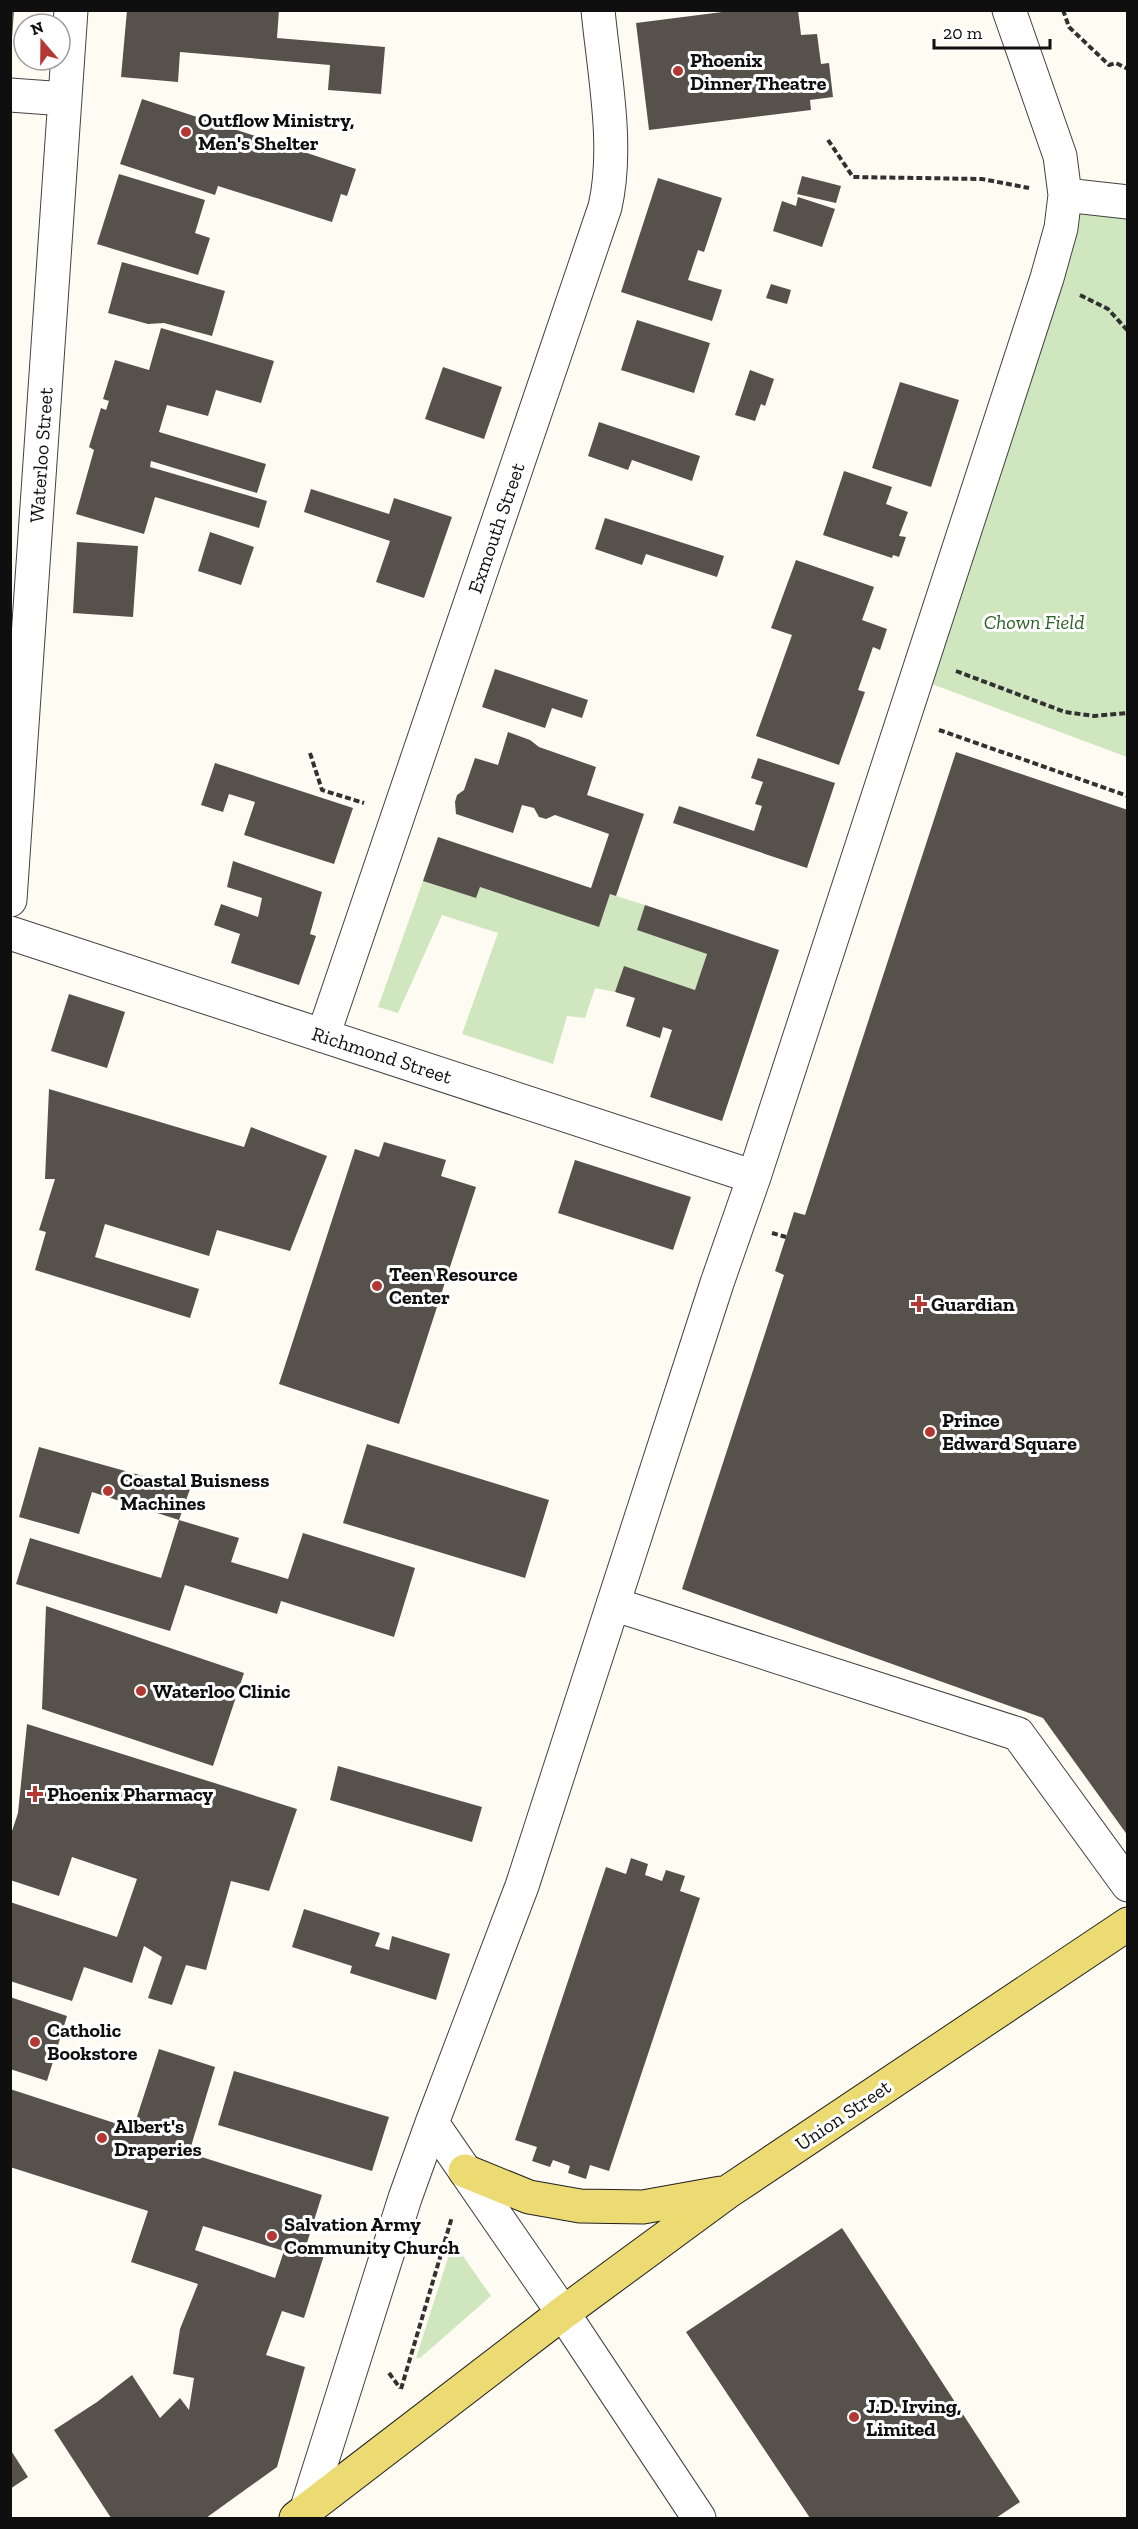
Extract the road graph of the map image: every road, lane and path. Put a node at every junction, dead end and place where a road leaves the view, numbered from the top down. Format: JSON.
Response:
{"nodes":[{"id":1,"x":71,"y":10,"type":"edge"},
{"id":2,"x":598,"y":10,"type":"edge"},
{"id":3,"x":1010,"y":10,"type":"edge"},
{"id":4,"x":1063,"y":10,"type":"edge"},
{"id":5,"x":1128,"y":69,"type":"edge"},
{"id":6,"x":10,"y":95,"type":"edge"},
{"id":7,"x":65,"y":99,"type":"junction"},
{"id":8,"x":828,"y":140,"type":"dead end"},
{"id":9,"x":1065,"y":195,"type":"junction"},
{"id":10,"x":1128,"y":202,"type":"edge"},
{"id":11,"x":1108,"y":309,"type":"dead end"},
{"id":12,"x":1128,"y":331,"type":"edge"},
{"id":13,"x":923,"y":658,"type":"junction"},
{"id":14,"x":1128,"y":712,"type":"edge"},
{"id":15,"x":904,"y":717,"type":"junction"},
{"id":16,"x":310,"y":753,"type":"dead end"},
{"id":17,"x":1128,"y":796,"type":"edge"},
{"id":18,"x":399,"y":813,"type":"junction"},
{"id":19,"x":10,"y":900,"type":"edge"},
{"id":20,"x":10,"y":933,"type":"edge"},
{"id":21,"x":323,"y":1036,"type":"junction"},
{"id":22,"x":754,"y":1177,"type":"junction"},
{"id":23,"x":613,"y":1604,"type":"junction"},
{"id":24,"x":1128,"y":1885,"type":"edge"},
{"id":25,"x":1128,"y":1924,"type":"edge"},
{"id":26,"x":432,"y":2123,"type":"junction"},
{"id":27,"x":465,"y":2171,"type":"junction"},
{"id":28,"x":729,"y":2191,"type":"junction"},
{"id":29,"x":563,"y":2313,"type":"junction"},
{"id":30,"x":361,"y":2336,"type":"junction"},
{"id":31,"x":401,"y":2389,"type":"junction"},
{"id":32,"x":424,"y":2420,"type":"junction"},
{"id":33,"x":301,"y":2515,"type":"edge"},
{"id":34,"x":699,"y":2518,"type":"edge"}],
"edges":[{"from":1,"to":7,"type":"street","name":"Waterloo Street"},
{"from":2,"to":18,"type":"street","name":"Exmouth Street"},
{"from":3,"to":9,"type":"street"},
{"from":4,"to":5,"type":"path"},
{"from":6,"to":7,"type":"street"},
{"from":7,"to":19,"type":"street","name":"Waterloo Street"},
{"from":8,"to":9,"type":"path"},
{"from":9,"to":10,"type":"street"},
{"from":9,"to":13,"type":"street"},
{"from":11,"to":12,"type":"path"},
{"from":13,"to":14,"type":"path"},
{"from":13,"to":15,"type":"street"},
{"from":15,"to":17,"type":"path"},
{"from":15,"to":22,"type":"street"},
{"from":16,"to":18,"type":"path"},
{"from":18,"to":21,"type":"street","name":"Exmouth Street"},
{"from":20,"to":21,"type":"street","name":"Richmond Street"},
{"from":21,"to":22,"type":"street","name":"Richmond Street"},
{"from":22,"to":23,"type":"street"},
{"from":23,"to":24,"type":"street"},
{"from":23,"to":26,"type":"street"},
{"from":25,"to":28,"type":"main road","name":"Union Street"},
{"from":26,"to":27,"type":"street"},
{"from":26,"to":30,"type":"street"},
{"from":27,"to":28,"type":"main road"},
{"from":27,"to":29,"type":"street"},
{"from":27,"to":31,"type":"path"},
{"from":28,"to":29,"type":"main road","name":"Union Street"},
{"from":29,"to":32,"type":"main road","name":"Union Street"},
{"from":29,"to":34,"type":"street"},
{"from":30,"to":31,"type":"path"},
{"from":30,"to":33,"type":"street"},
{"from":31,"to":32,"type":"path"},
{"from":32,"to":33,"type":"main road","name":"Union Street"}]}
